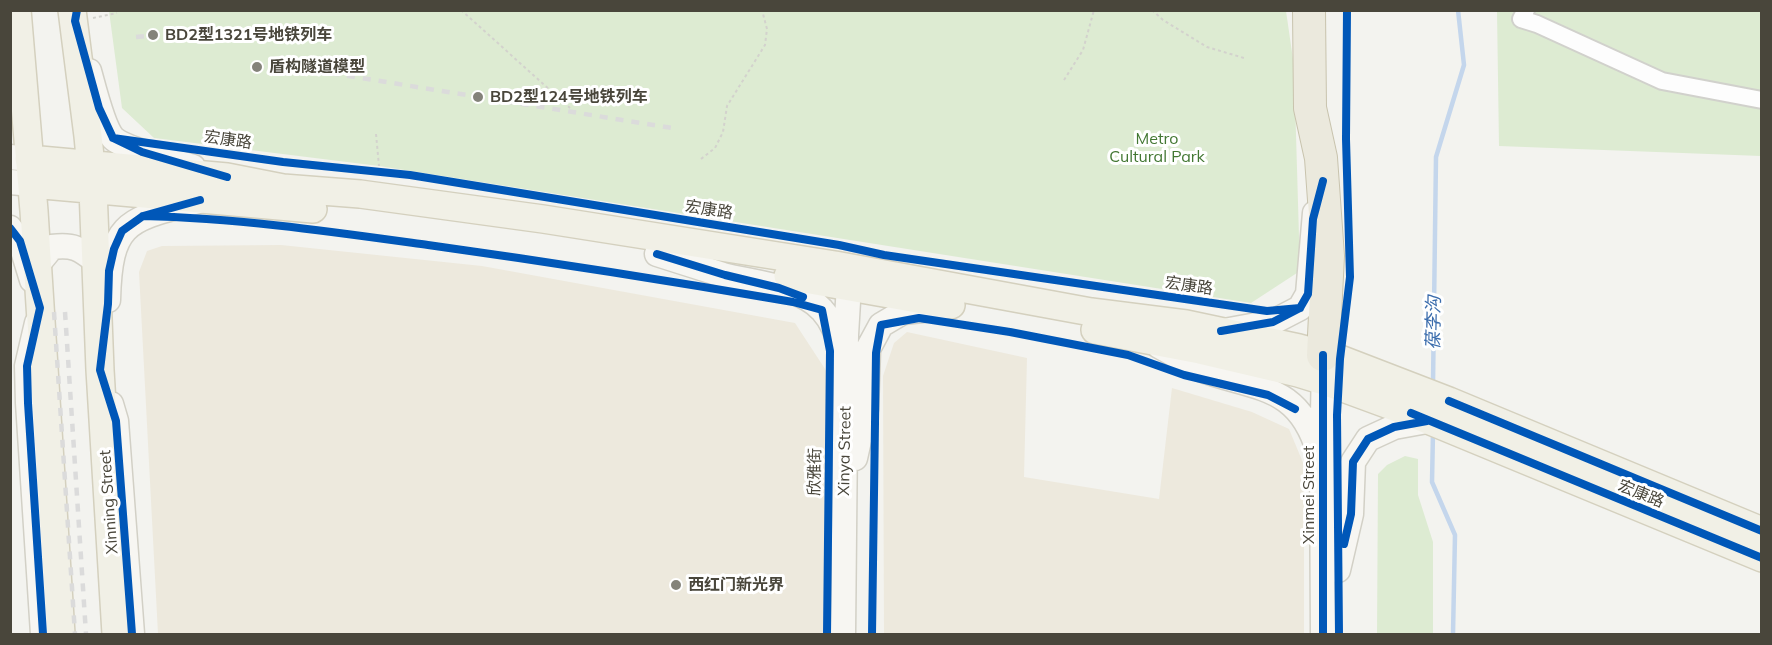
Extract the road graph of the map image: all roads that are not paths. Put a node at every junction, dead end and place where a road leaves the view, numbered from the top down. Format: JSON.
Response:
{"nodes":[{"id":1,"x":1309,"y":10,"type":"edge"},
{"id":2,"x":1526,"y":10,"type":"edge"},
{"id":3,"x":74,"y":14,"type":"edge"},
{"id":4,"x":15,"y":21,"type":"edge"},
{"id":5,"x":10,"y":60,"type":"edge"},
{"id":6,"x":1761,"y":100,"type":"edge"},
{"id":7,"x":20,"y":171,"type":"edge"},
{"id":8,"x":92,"y":177,"type":"junction"},
{"id":9,"x":227,"y":177,"type":"junction"},
{"id":10,"x":1323,"y":181,"type":"junction"},
{"id":11,"x":200,"y":200,"type":"junction"},
{"id":12,"x":10,"y":228,"type":"edge"},
{"id":13,"x":657,"y":254,"type":"junction"},
{"id":14,"x":97,"y":262,"type":"junction"},
{"id":15,"x":38,"y":264,"type":"junction"},
{"id":16,"x":853,"y":279,"type":"junction"},
{"id":17,"x":959,"y":306,"type":"junction"},
{"id":18,"x":40,"y":308,"type":"junction"},
{"id":19,"x":1221,"y":331,"type":"junction"},
{"id":20,"x":1150,"y":340,"type":"junction"},
{"id":21,"x":846,"y":363,"type":"junction"},
{"id":22,"x":100,"y":370,"type":"junction"},
{"id":23,"x":1332,"y":370,"type":"junction"},
{"id":24,"x":1429,"y":421,"type":"junction"},
{"id":25,"x":855,"y":461,"type":"junction"},
{"id":26,"x":1322,"y":463,"type":"junction"},
{"id":27,"x":50,"y":464,"type":"junction"},
{"id":28,"x":1761,"y":531,"type":"edge"},
{"id":29,"x":36,"y":539,"type":"junction"},
{"id":30,"x":1761,"y":558,"type":"edge"},
{"id":31,"x":1338,"y":570,"type":"junction"},
{"id":32,"x":43,"y":634,"type":"edge"},
{"id":33,"x":61,"y":634,"type":"edge"},
{"id":34,"x":116,"y":634,"type":"edge"},
{"id":35,"x":132,"y":634,"type":"edge"},
{"id":36,"x":843,"y":634,"type":"edge"},
{"id":37,"x":854,"y":634,"type":"edge"},
{"id":38,"x":1323,"y":634,"type":"edge"},
{"id":39,"x":1339,"y":634,"type":"edge"}],
"edges":[{"from":1,"to":10,"type":"highway"},
{"from":2,"to":6,"type":"street"},
{"from":3,"to":8,"type":"main road","name":"Xinning Street"},
{"from":3,"to":9,"type":"street"},
{"from":4,"to":5,"type":"street"},
{"from":4,"to":7,"type":"main road"},
{"from":7,"to":8,"type":"main road","name":"宏康路"},
{"from":7,"to":15,"type":"main road"},
{"from":8,"to":9,"type":"main road","name":"宏康路"},
{"from":8,"to":11,"type":"main road","name":"宏康路"},
{"from":8,"to":14,"type":"main road","name":"Xinning Street"},
{"from":9,"to":16,"type":"main road","name":"宏康路"},
{"from":10,"to":19,"type":"street"},
{"from":10,"to":23,"type":"highway"},
{"from":11,"to":13,"type":"main road","name":"宏康路"},
{"from":11,"to":22,"type":"street"},
{"from":12,"to":18,"type":"street"},
{"from":13,"to":16,"type":"main road","name":"宏康路"},
{"from":13,"to":21,"type":"street"},
{"from":14,"to":15,"type":"street"},
{"from":14,"to":22,"type":"main road","name":"Xinning Street"},
{"from":15,"to":18,"type":"main road"},
{"from":16,"to":17,"type":"main road","name":"宏康路"},
{"from":16,"to":19,"type":"main road","name":"宏康路"},
{"from":16,"to":21,"type":"street","name":"Xinya Street"},
{"from":16,"to":25,"type":"street","name":"Xinya Street"},
{"from":17,"to":20,"type":"main road","name":"宏康路"},
{"from":17,"to":25,"type":"street"},
{"from":18,"to":27,"type":"main road"},
{"from":18,"to":29,"type":"street"},
{"from":19,"to":23,"type":"main road","name":"宏康路"},
{"from":20,"to":23,"type":"main road","name":"宏康路"},
{"from":20,"to":26,"type":"street"},
{"from":21,"to":36,"type":"street","name":"Xinya Street"},
{"from":22,"to":34,"type":"main road","name":"Xinning Street"},
{"from":22,"to":35,"type":"street","name":"Xinning Street"},
{"from":23,"to":24,"type":"main road","name":"宏康路"},
{"from":23,"to":26,"type":"street","name":"Xinmei Street"},
{"from":23,"to":28,"type":"main road","name":"宏康路"},
{"from":23,"to":31,"type":"street","name":"Xinmei Street"},
{"from":24,"to":30,"type":"main road","name":"宏康路"},
{"from":24,"to":31,"type":"street"},
{"from":25,"to":37,"type":"street","name":"Xinya Street"},
{"from":26,"to":38,"type":"street","name":"Xinmei Street"},
{"from":27,"to":29,"type":"street"},
{"from":27,"to":33,"type":"main road"},
{"from":29,"to":32,"type":"street"},
{"from":31,"to":39,"type":"street","name":"Xinmei Street"}]}
